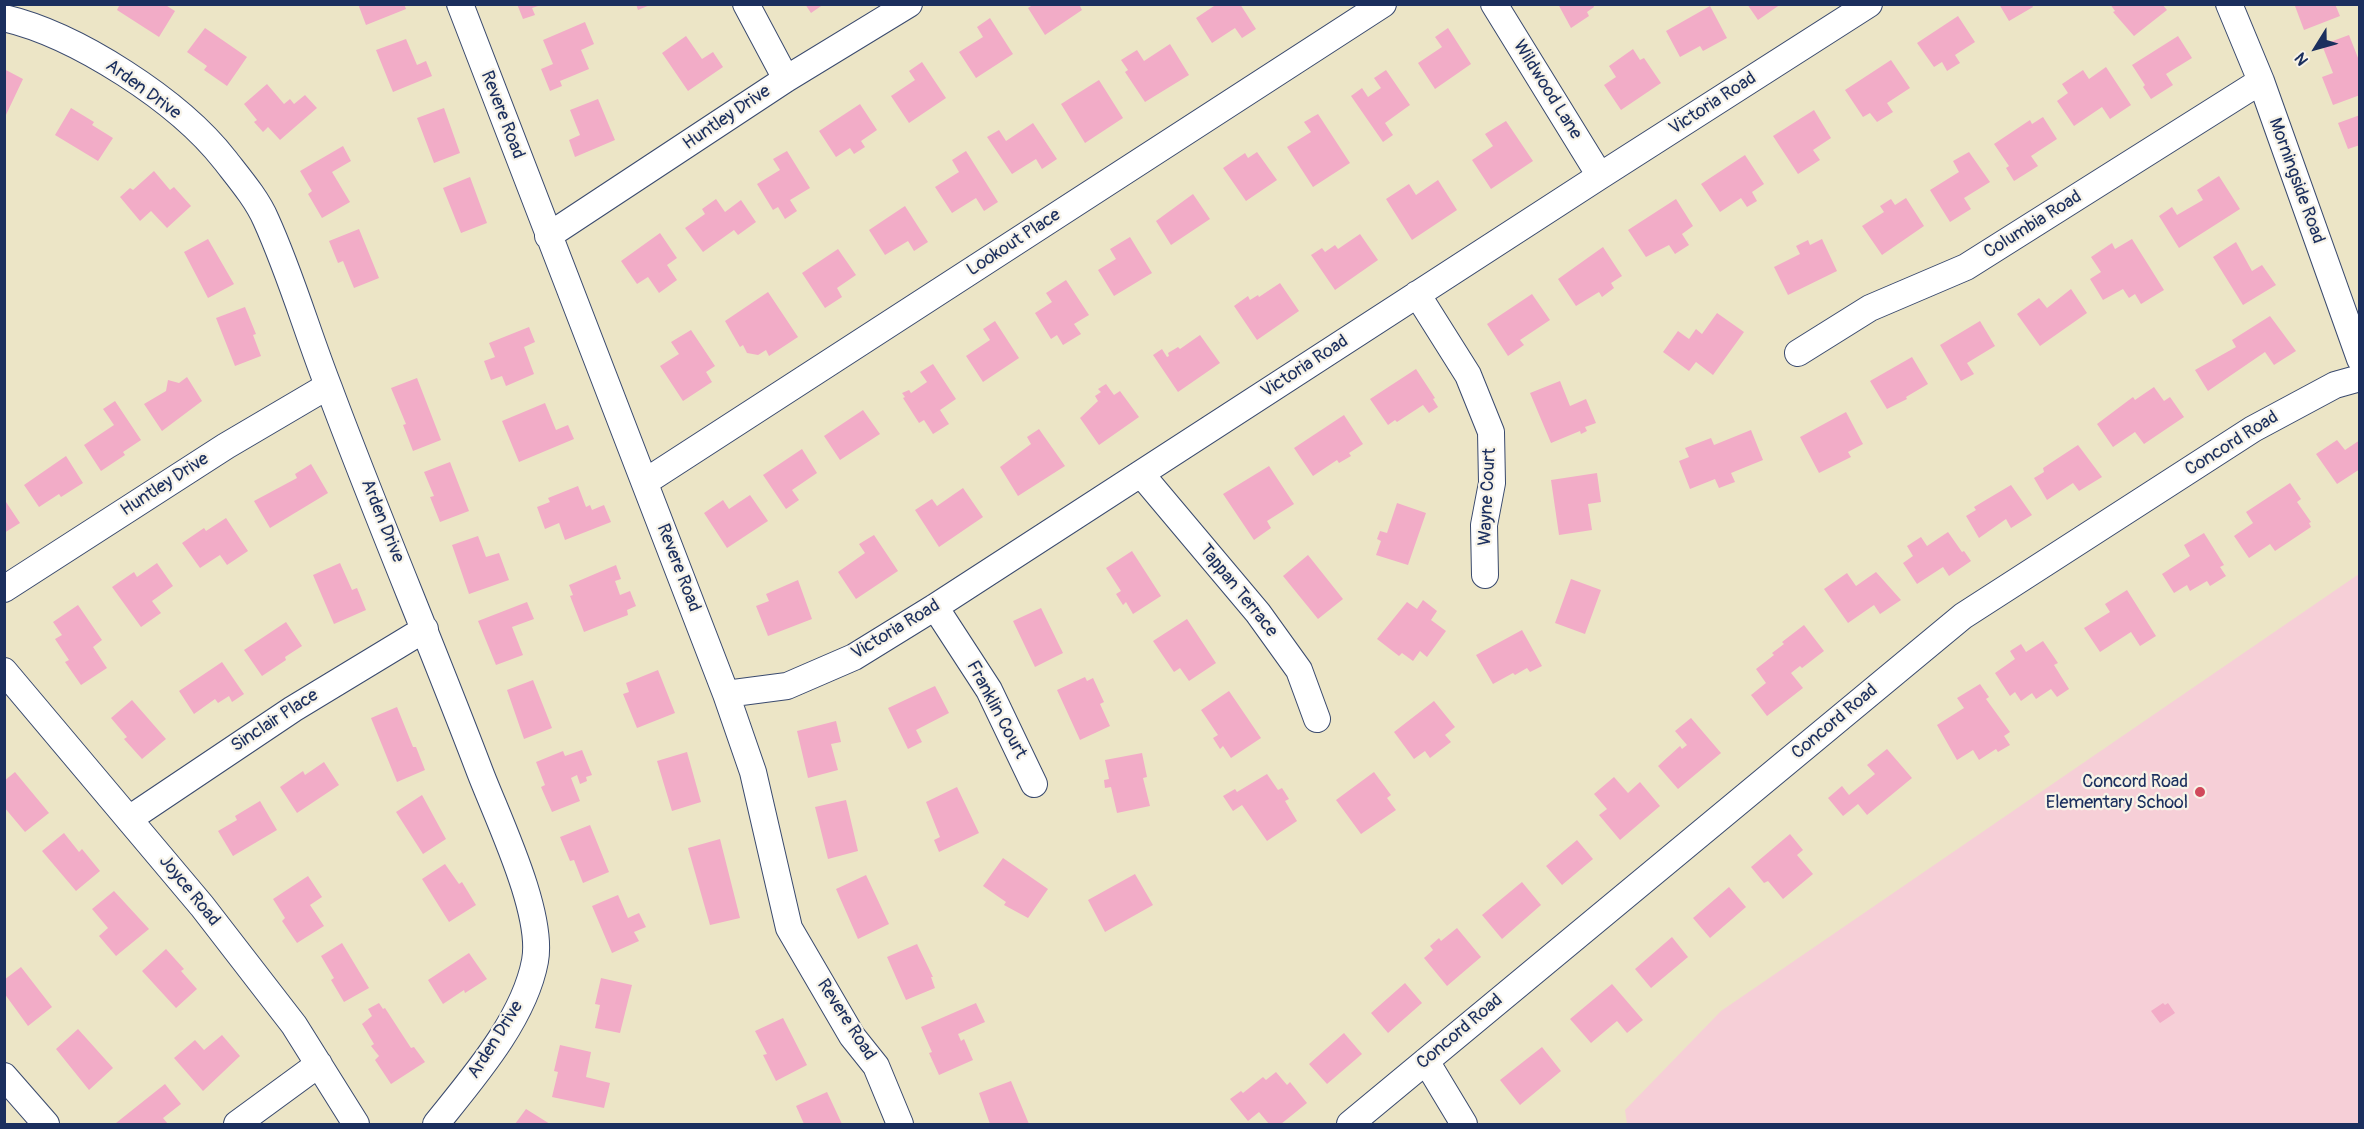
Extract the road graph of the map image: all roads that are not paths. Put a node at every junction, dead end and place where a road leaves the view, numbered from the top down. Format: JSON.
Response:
{"nodes":[{"id":1,"x":460,"y":4,"type":"edge"},
{"id":2,"x":746,"y":4,"type":"edge"},
{"id":3,"x":909,"y":4,"type":"edge"},
{"id":4,"x":1383,"y":4,"type":"edge"},
{"id":5,"x":1494,"y":4,"type":"edge"},
{"id":6,"x":1869,"y":4,"type":"edge"},
{"id":7,"x":2229,"y":4,"type":"edge"},
{"id":8,"x":4,"y":18,"type":"edge"},
{"id":9,"x":786,"y":79,"type":"junction"},
{"id":10,"x":2261,"y":81,"type":"junction"},
{"id":11,"x":1600,"y":176,"type":"junction"},
{"id":12,"x":548,"y":236,"type":"junction"},
{"id":13,"x":1417,"y":294,"type":"junction"},
{"id":14,"x":1798,"y":353,"type":"dead end"},
{"id":15,"x":2360,"y":359,"type":"edge"},
{"id":16,"x":2360,"y":378,"type":"edge"},
{"id":17,"x":328,"y":386,"type":"junction"},
{"id":18,"x":1141,"y":474,"type":"junction"},
{"id":19,"x":645,"y":482,"type":"junction"},
{"id":20,"x":1485,"y":575,"type":"dead end"},
{"id":21,"x":4,"y":589,"type":"edge"},
{"id":22,"x":935,"y":607,"type":"junction"},
{"id":23,"x":425,"y":628,"type":"junction"},
{"id":24,"x":4,"y":670,"type":"edge"},
{"id":25,"x":726,"y":694,"type":"junction"},
{"id":26,"x":1317,"y":719,"type":"dead end"},
{"id":27,"x":1034,"y":784,"type":"dead end"},
{"id":28,"x":129,"y":819,"type":"junction"},
{"id":29,"x":1426,"y":1061,"type":"junction"},
{"id":30,"x":319,"y":1064,"type":"junction"},
{"id":31,"x":4,"y":1076,"type":"edge"},
{"id":32,"x":46,"y":1125,"type":"edge"},
{"id":33,"x":237,"y":1125,"type":"edge"},
{"id":34,"x":356,"y":1125,"type":"edge"},
{"id":35,"x":436,"y":1125,"type":"edge"},
{"id":36,"x":900,"y":1125,"type":"edge"},
{"id":37,"x":1350,"y":1125,"type":"edge"},
{"id":38,"x":1464,"y":1125,"type":"edge"}],
"edges":[{"from":1,"to":12,"type":"street","name":"Revere Road"},
{"from":2,"to":9,"type":"street"},
{"from":3,"to":9,"type":"street","name":"Huntley Drive"},
{"from":4,"to":19,"type":"street","name":"Lookout Place"},
{"from":5,"to":11,"type":"street","name":"Wildwood Lane"},
{"from":6,"to":11,"type":"street","name":"Victoria Road"},
{"from":7,"to":10,"type":"street","name":"Morningside Road"},
{"from":8,"to":17,"type":"street","name":"Arden Drive"},
{"from":9,"to":12,"type":"street","name":"Huntley Drive"},
{"from":10,"to":14,"type":"street","name":"Columbia Road"},
{"from":10,"to":15,"type":"street","name":"Morningside Road"},
{"from":11,"to":13,"type":"street","name":"Victoria Road"},
{"from":12,"to":19,"type":"street","name":"Revere Road"},
{"from":13,"to":18,"type":"street","name":"Victoria Road"},
{"from":13,"to":20,"type":"street","name":"Wayne Court"},
{"from":16,"to":29,"type":"street","name":"Concord Road"},
{"from":17,"to":21,"type":"street","name":"Huntley Drive"},
{"from":17,"to":23,"type":"street","name":"Arden Drive"},
{"from":18,"to":22,"type":"street","name":"Victoria Road"},
{"from":18,"to":26,"type":"street","name":"Tappan Terrace"},
{"from":19,"to":25,"type":"street","name":"Revere Road"},
{"from":22,"to":25,"type":"street","name":"Victoria Road"},
{"from":22,"to":27,"type":"street","name":"Franklin Court"},
{"from":23,"to":28,"type":"street","name":"Sinclair Place"},
{"from":23,"to":35,"type":"street","name":"Arden Drive"},
{"from":24,"to":28,"type":"street","name":"Joyce Road"},
{"from":25,"to":36,"type":"street","name":"Revere Road"},
{"from":28,"to":30,"type":"street","name":"Joyce Road"},
{"from":29,"to":37,"type":"street","name":"Concord Road"},
{"from":29,"to":38,"type":"street"},
{"from":30,"to":33,"type":"street"},
{"from":30,"to":34,"type":"street","name":"Joyce Road"},
{"from":31,"to":32,"type":"street"}]}
